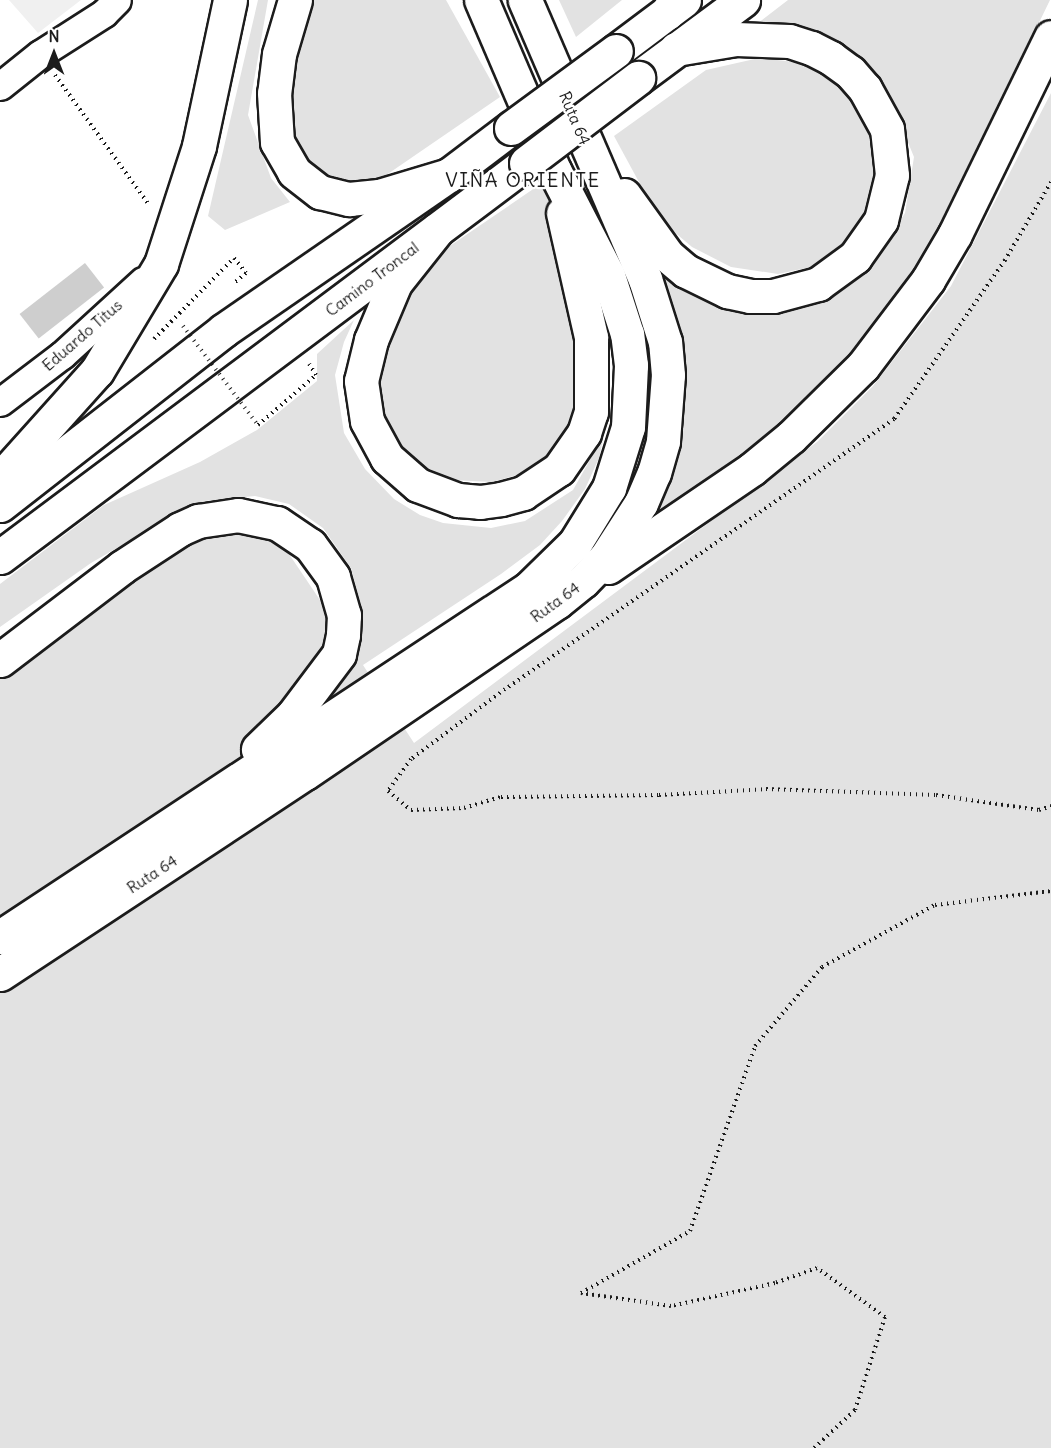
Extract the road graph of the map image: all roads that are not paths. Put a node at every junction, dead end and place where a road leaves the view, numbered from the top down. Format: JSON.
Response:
{"nodes":[{"id":1,"x":117,"y":0,"type":"edge"},
{"id":2,"x":230,"y":0,"type":"edge"},
{"id":3,"x":295,"y":0,"type":"edge"},
{"id":4,"x":525,"y":0,"type":"edge"},
{"id":5,"x":743,"y":0,"type":"edge"},
{"id":6,"x":480,"y":4,"type":"edge"},
{"id":7,"x":675,"y":4,"type":"edge"},
{"id":8,"x":1051,"y":37,"type":"edge"},
{"id":9,"x":676,"y":49,"type":"junction"},
{"id":10,"x":0,"y":87,"type":"edge"},
{"id":11,"x":586,"y":143,"type":"junction"},
{"id":12,"x":540,"y":167,"type":"junction"},
{"id":13,"x":449,"y":175,"type":"junction"},
{"id":14,"x":437,"y":230,"type":"junction"},
{"id":15,"x":165,"y":251,"type":"junction"},
{"id":16,"x":0,"y":402,"type":"edge"},
{"id":17,"x":0,"y":478,"type":"edge"},
{"id":18,"x":0,"y":505,"type":"edge"},
{"id":19,"x":0,"y":557,"type":"edge"},
{"id":20,"x":557,"y":602,"type":"junction"},
{"id":21,"x":0,"y":660,"type":"edge"},
{"id":22,"x":198,"y":807,"type":"junction"},
{"id":23,"x":0,"y":937,"type":"edge"},
{"id":24,"x":0,"y":974,"type":"edge"}],
"edges":[{"from":1,"to":10,"type":"street"},
{"from":2,"to":15,"type":"main road"},
{"from":3,"to":13,"type":"main road"},
{"from":4,"to":11,"type":"main road","name":"Ruta 64"},
{"from":5,"to":9,"type":"main road","name":"Camino Troncal"},
{"from":6,"to":12,"type":"main road","name":"Ruta 64"},
{"from":7,"to":13,"type":"main road","bridge":true},
{"from":8,"to":20,"type":"main road"},
{"from":9,"to":11,"type":"main road"},
{"from":9,"to":12,"type":"main road","name":"Camino Troncal","bridge":true},
{"from":11,"to":20,"type":"main road","name":"Ruta 64"},
{"from":12,"to":14,"type":"main road","name":"Camino Troncal"},
{"from":12,"to":14,"type":"main road"},
{"from":12,"to":22,"type":"main road","name":"Ruta 64"},
{"from":13,"to":18,"type":"main road"},
{"from":14,"to":19,"type":"main road","name":"Camino Troncal"},
{"from":15,"to":16,"type":"street","name":"Eduardo Titus"},
{"from":15,"to":17,"type":"main road"},
{"from":20,"to":24,"type":"main road","name":"Ruta 64"},
{"from":21,"to":22,"type":"main road"},
{"from":22,"to":23,"type":"main road","name":"Ruta 64"}]}
